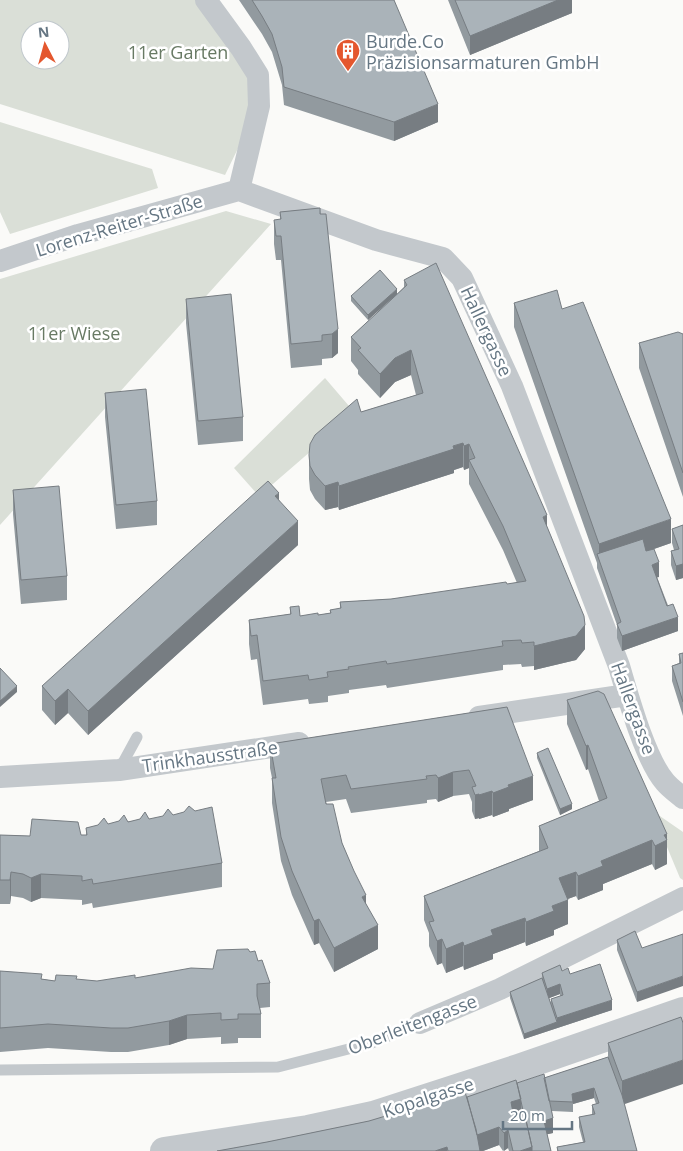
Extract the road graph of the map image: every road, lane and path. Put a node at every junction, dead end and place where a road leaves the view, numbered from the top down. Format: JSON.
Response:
{"nodes":[{"id":1,"x":206,"y":0,"type":"edge"},
{"id":2,"x":239,"y":190,"type":"junction"},
{"id":3,"x":0,"y":261,"type":"edge"},
{"id":4,"x":627,"y":695,"type":"junction"},
{"id":5,"x":463,"y":719,"type":"edge"},
{"id":6,"x":137,"y":736,"type":"dead end"},
{"id":7,"x":318,"y":740,"type":"edge"},
{"id":8,"x":119,"y":770,"type":"junction"},
{"id":9,"x":0,"y":777,"type":"edge"},
{"id":10,"x":683,"y":798,"type":"edge"},
{"id":11,"x":683,"y":898,"type":"edge"},
{"id":12,"x":683,"y":1011,"type":"edge"},
{"id":13,"x":420,"y":1023,"type":"joint"},
{"id":14,"x":0,"y":1070,"type":"edge"},
{"id":15,"x":164,"y":1151,"type":"edge"}],
"edges":[{"from":1,"to":2,"type":"street"},
{"from":2,"to":3,"type":"street","name":"Lorenz-Reiter-Straße"},
{"from":2,"to":4,"type":"street","name":"Hallergasse"},
{"from":4,"to":5,"type":"street"},
{"from":4,"to":10,"type":"street","name":"Hallergasse"},
{"from":6,"to":8,"type":"lane"},
{"from":7,"to":8,"type":"street","name":"Trinkhausstraße"},
{"from":8,"to":9,"type":"street","name":"Trinkhausstraße"},
{"from":11,"to":13,"type":"street","name":"Oberleitengasse"},
{"from":12,"to":15,"type":"street","name":"Kopalgasse"},
{"from":13,"to":14,"type":"lane","name":"Oberleitengasse"}]}
